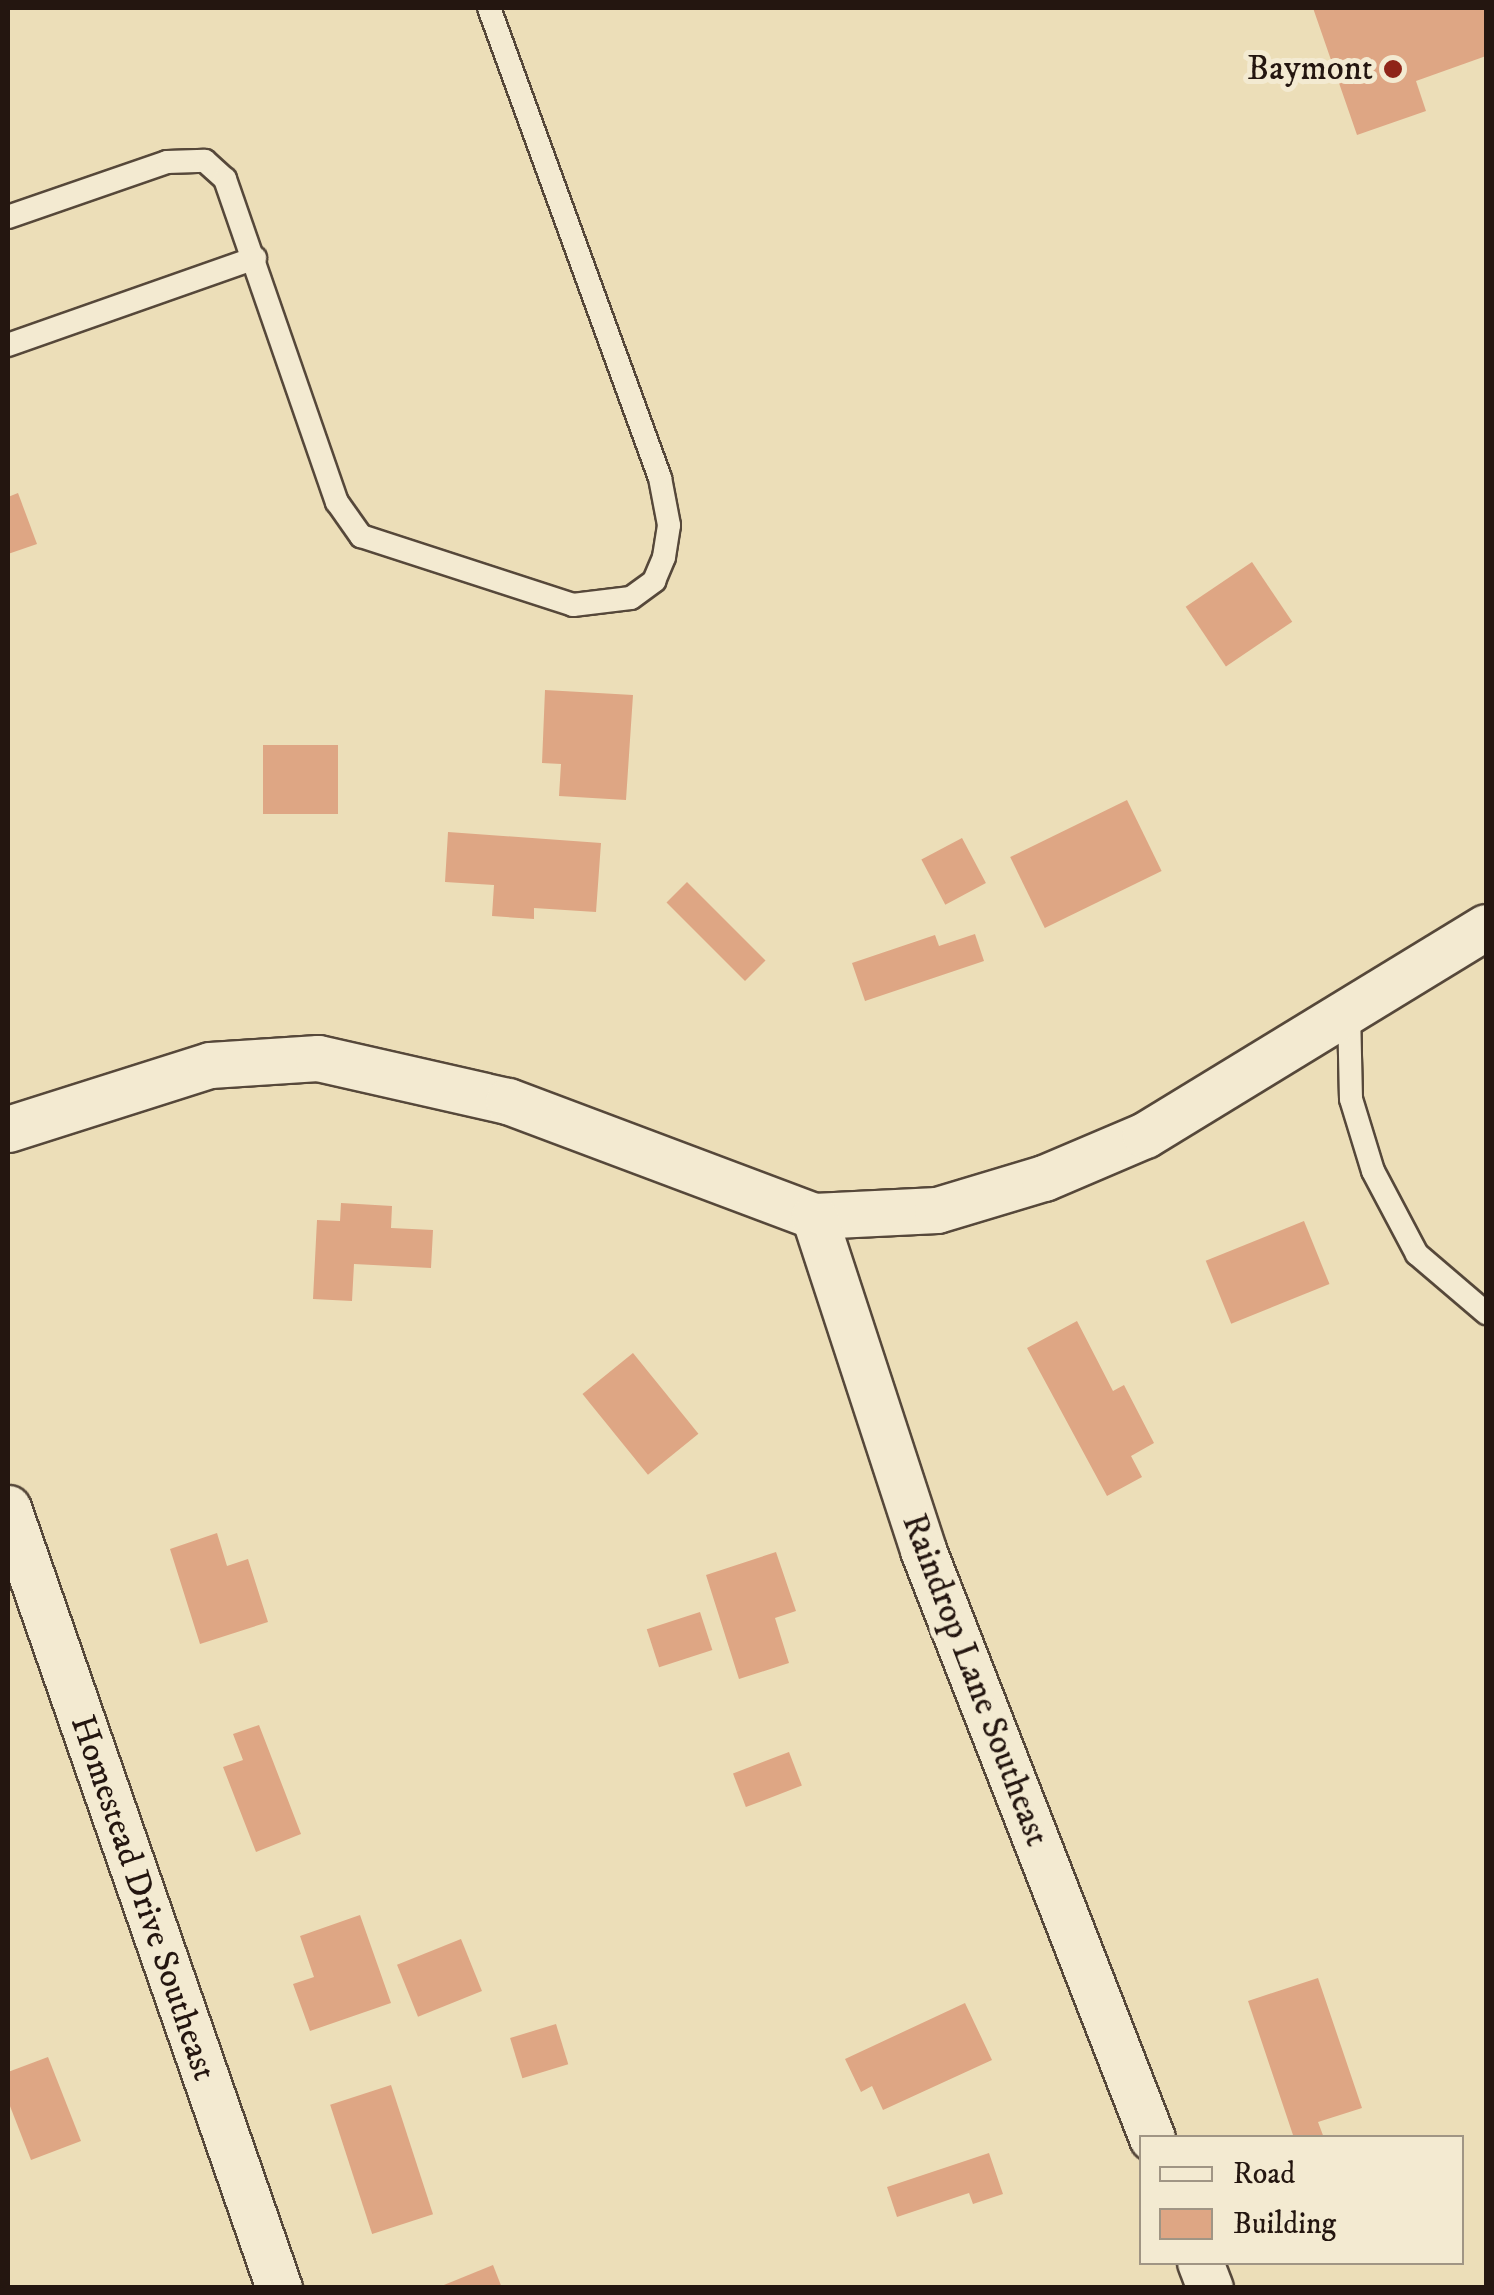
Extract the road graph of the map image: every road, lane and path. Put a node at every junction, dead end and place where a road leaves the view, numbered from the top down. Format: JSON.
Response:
{"nodes":[{"id":1,"x":489,"y":8,"type":"edge"},
{"id":2,"x":8,"y":217,"type":"edge"},
{"id":3,"x":255,"y":258,"type":"junction"},
{"id":4,"x":8,"y":345,"type":"edge"},
{"id":5,"x":1486,"y":927,"type":"edge"},
{"id":6,"x":1349,"y":1011,"type":"junction"},
{"id":7,"x":8,"y":1129,"type":"edge"},
{"id":8,"x":814,"y":1216,"type":"junction"},
{"id":9,"x":1486,"y":1313,"type":"edge"},
{"id":10,"x":8,"y":1508,"type":"edge"},
{"id":11,"x":1151,"y":2135,"type":"edge"},
{"id":12,"x":279,"y":2288,"type":"edge"}],
"edges":[{"from":1,"to":3,"type":"lane"},
{"from":2,"to":3,"type":"lane"},
{"from":3,"to":4,"type":"lane"},
{"from":5,"to":6,"type":"street"},
{"from":6,"to":8,"type":"street"},
{"from":6,"to":9,"type":"lane"},
{"from":7,"to":8,"type":"street"},
{"from":8,"to":11,"type":"street","name":"Raindrop Lane Southeast"},
{"from":10,"to":12,"type":"street","name":"Homestead Drive Southeast"}]}
